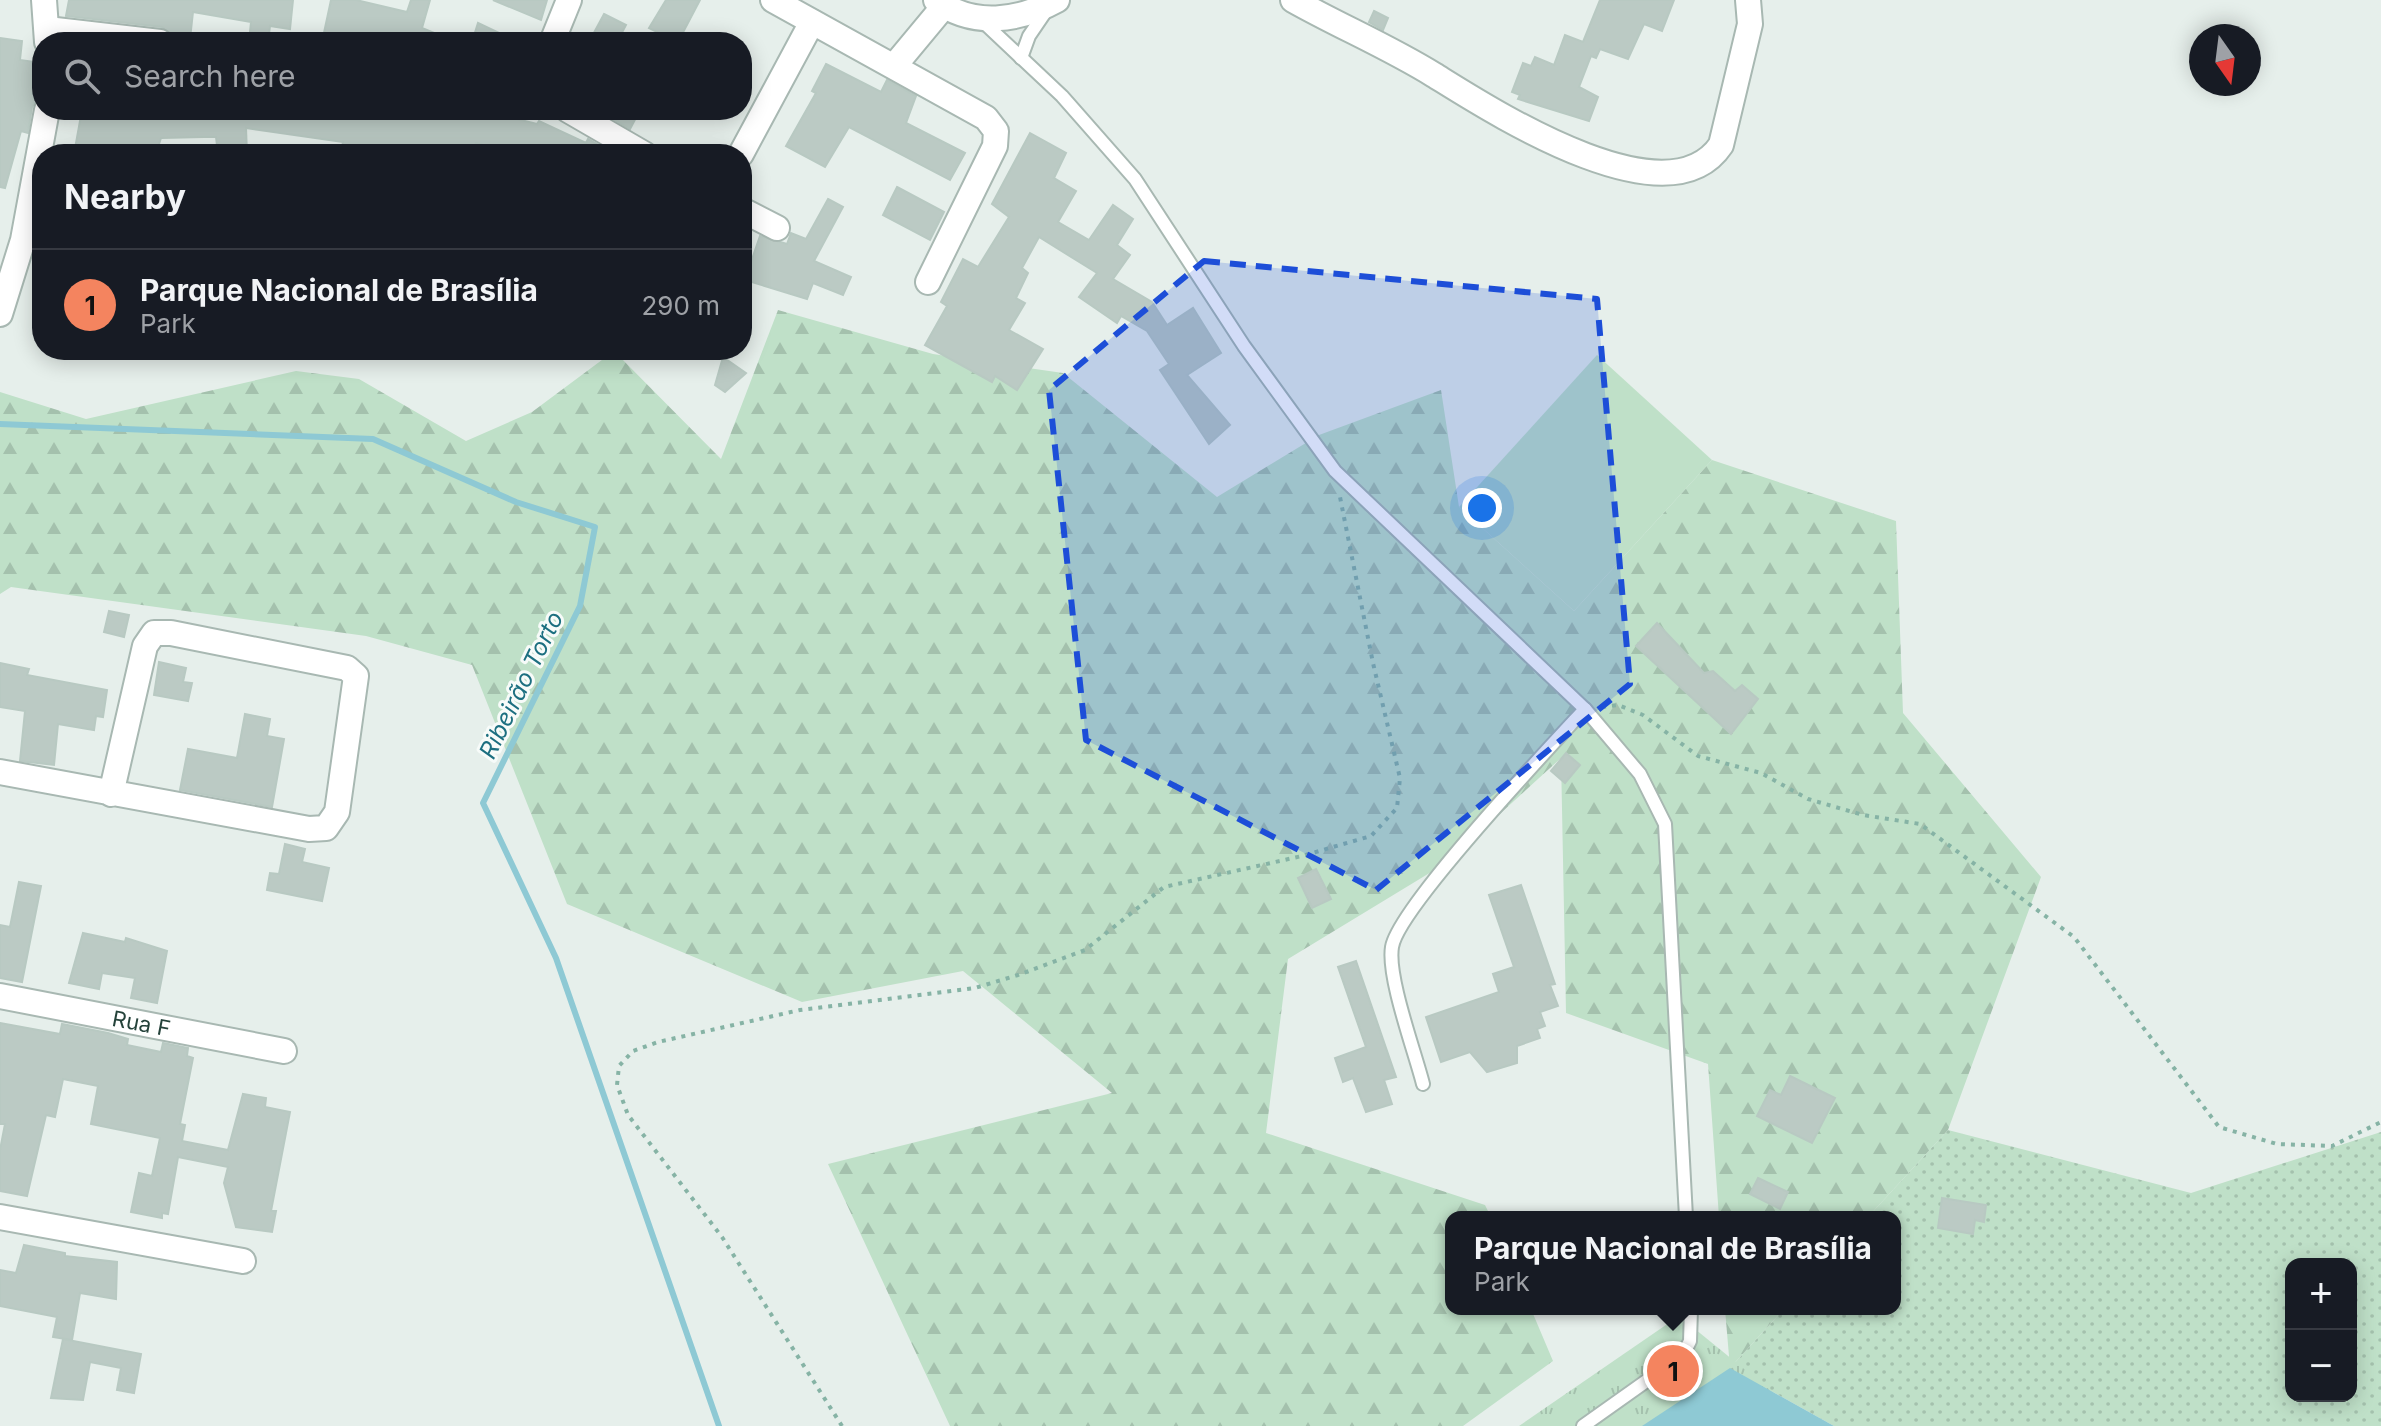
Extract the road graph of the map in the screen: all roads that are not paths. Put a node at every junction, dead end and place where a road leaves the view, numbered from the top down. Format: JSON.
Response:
{"nodes":[{"id":1,"x":44,"y":0,"type":"edge"},
{"id":2,"x":569,"y":0,"type":"edge"},
{"id":3,"x":773,"y":0,"type":"edge"},
{"id":4,"x":1293,"y":0,"type":"edge"},
{"id":5,"x":1748,"y":0,"type":"edge"},
{"id":6,"x":1055,"y":1,"type":"edge"},
{"id":7,"x":943,"y":2,"type":"edge"},
{"id":8,"x":980,"y":19,"type":"junction"},
{"id":9,"x":812,"y":22,"type":"junction"},
{"id":10,"x":47,"y":32,"type":"edge"},
{"id":11,"x":556,"y":32,"type":"edge"},
{"id":12,"x":1021,"y":58,"type":"junction"},
{"id":13,"x":895,"y":65,"type":"junction"},
{"id":14,"x":45,"y":120,"type":"edge"},
{"id":15,"x":585,"y":120,"type":"edge"},
{"id":16,"x":41,"y":144,"type":"edge"},
{"id":17,"x":627,"y":144,"type":"edge"},
{"id":18,"x":746,"y":144,"type":"edge"},
{"id":19,"x":32,"y":191,"type":"edge"},
{"id":20,"x":752,"y":215,"type":"edge"},
{"id":21,"x":777,"y":228,"type":"dead end"},
{"id":22,"x":928,"y":282,"type":"dead end"},
{"id":23,"x":5,"y":287,"type":"edge"},
{"id":24,"x":0,"y":314,"type":"edge"},
{"id":25,"x":1585,"y":709,"type":"junction"},
{"id":26,"x":0,"y":772,"type":"edge"},
{"id":27,"x":111,"y":794,"type":"junction"},
{"id":28,"x":0,"y":996,"type":"edge"},
{"id":29,"x":284,"y":1051,"type":"dead end"},
{"id":30,"x":1423,"y":1084,"type":"dead end"},
{"id":31,"x":1686,"y":1211,"type":"edge"},
{"id":32,"x":0,"y":1217,"type":"edge"},
{"id":33,"x":243,"y":1261,"type":"dead end"},
{"id":34,"x":1691,"y":1315,"type":"edge"},
{"id":35,"x":1583,"y":1426,"type":"edge"}],
"edges":[{"from":1,"to":10,"type":"street"},
{"from":2,"to":11,"type":"street"},
{"from":3,"to":9,"type":"street"},
{"from":4,"to":5,"type":"street"},
{"from":6,"to":8,"type":"street"},
{"from":6,"to":12,"type":"lane"},
{"from":7,"to":8,"type":"street"},
{"from":7,"to":13,"type":"street"},
{"from":8,"to":12,"type":"lane"},
{"from":9,"to":13,"type":"street"},
{"from":9,"to":18,"type":"street"},
{"from":12,"to":25,"type":"lane"},
{"from":13,"to":22,"type":"street"},
{"from":14,"to":16,"type":"street"},
{"from":15,"to":17,"type":"street"},
{"from":19,"to":23,"type":"street"},
{"from":20,"to":21,"type":"street"},
{"from":23,"to":24,"type":"street"},
{"from":25,"to":30,"type":"lane"},
{"from":25,"to":31,"type":"lane"},
{"from":26,"to":27,"type":"street"},
{"from":27,"to":27,"type":"street"},
{"from":28,"to":29,"type":"street","name":"Rua F"},
{"from":32,"to":33,"type":"street"},
{"from":34,"to":35,"type":"lane"}]}
